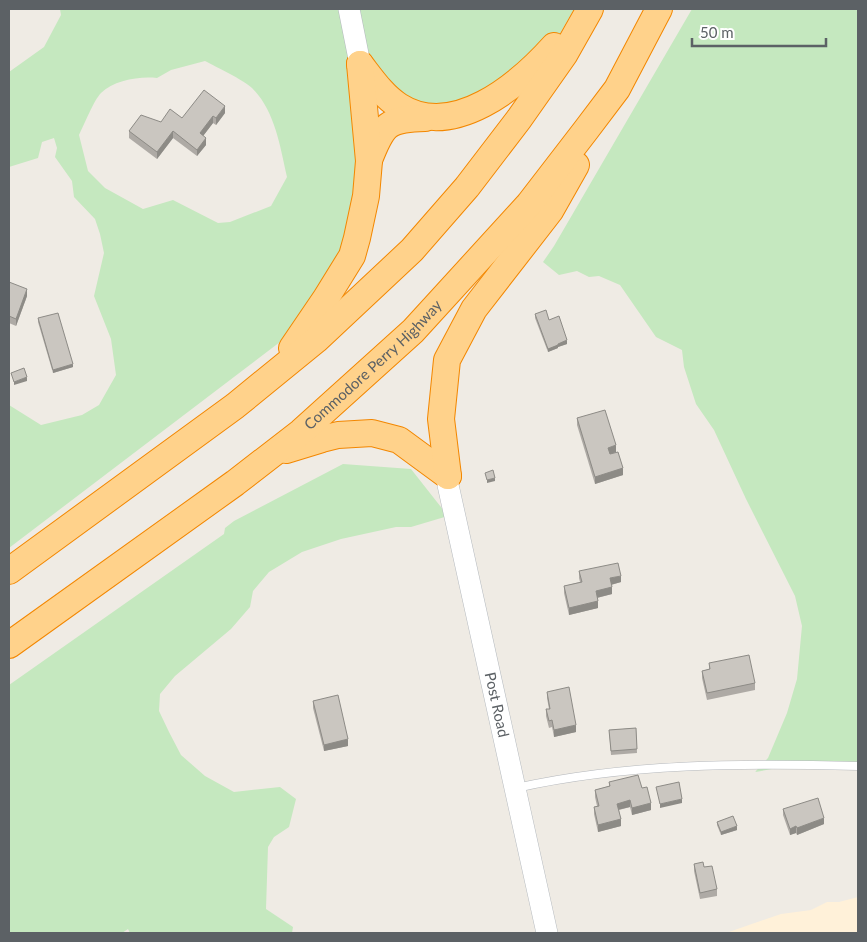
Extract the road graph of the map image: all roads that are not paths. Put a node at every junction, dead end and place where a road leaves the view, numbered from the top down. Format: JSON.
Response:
{"nodes":[{"id":1,"x":349,"y":9,"type":"edge"},
{"id":2,"x":584,"y":9,"type":"edge"},
{"id":3,"x":590,"y":9,"type":"edge"},
{"id":4,"x":659,"y":9,"type":"edge"},
{"id":5,"x":360,"y":64,"type":"junction"},
{"id":6,"x":617,"y":90,"type":"junction"},
{"id":7,"x":426,"y":118,"type":"junction"},
{"id":8,"x":369,"y":161,"type":"junction"},
{"id":9,"x":261,"y":384,"type":"junction"},
{"id":10,"x":271,"y":455,"type":"junction"},
{"id":11,"x":448,"y":476,"type":"junction"},
{"id":12,"x":9,"y":571,"type":"edge"},
{"id":13,"x":9,"y":645,"type":"edge"},
{"id":14,"x":858,"y":766,"type":"edge"},
{"id":15,"x":516,"y":788,"type":"junction"},
{"id":16,"x":547,"y":933,"type":"edge"}],
"edges":[{"from":1,"to":5,"type":"main road"},
{"from":2,"to":7,"type":"highway"},
{"from":3,"to":9,"type":"highway"},
{"from":4,"to":6,"type":"highway","name":"Commodore Perry Highway"},
{"from":5,"to":7,"type":"highway"},
{"from":5,"to":8,"type":"highway"},
{"from":6,"to":10,"type":"highway","name":"Commodore Perry Highway"},
{"from":6,"to":11,"type":"highway"},
{"from":7,"to":8,"type":"highway"},
{"from":8,"to":9,"type":"highway"},
{"from":9,"to":12,"type":"highway"},
{"from":10,"to":11,"type":"highway"},
{"from":10,"to":13,"type":"highway","name":"Commodore Perry Highway"},
{"from":11,"to":15,"type":"main road","name":"Post Road"},
{"from":14,"to":15,"type":"lane"},
{"from":15,"to":16,"type":"main road","name":"Post Road"}]}
